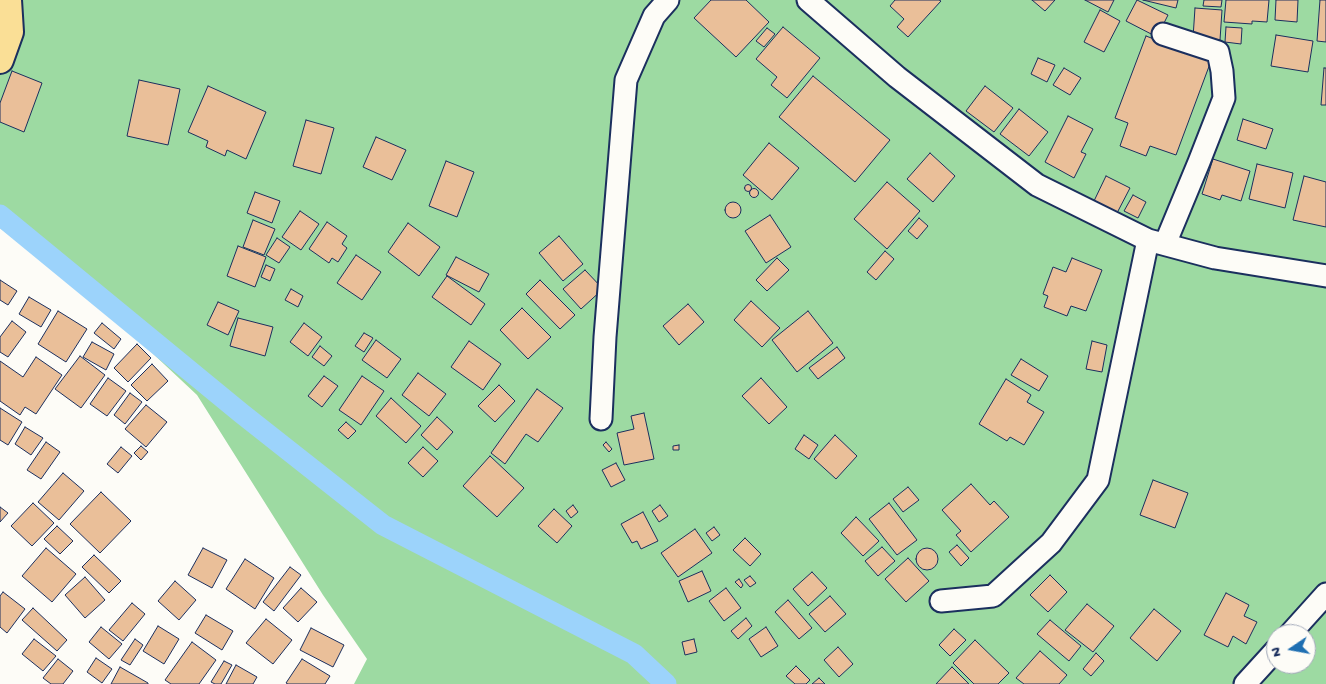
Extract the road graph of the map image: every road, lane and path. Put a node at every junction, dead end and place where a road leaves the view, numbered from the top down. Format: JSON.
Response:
{"nodes":[{"id":1,"x":8,"y":0,"type":"edge"},
{"id":2,"x":668,"y":0,"type":"edge"},
{"id":3,"x":808,"y":0,"type":"edge"},
{"id":4,"x":1162,"y":34,"type":"dead end"},
{"id":5,"x":0,"y":60,"type":"edge"},
{"id":6,"x":1157,"y":242,"type":"junction"},
{"id":7,"x":1326,"y":276,"type":"edge"},
{"id":8,"x":602,"y":420,"type":"dead end"},
{"id":9,"x":1326,"y":594,"type":"edge"},
{"id":10,"x":941,"y":601,"type":"dead end"},
{"id":11,"x":1299,"y":624,"type":"edge"},
{"id":12,"x":1266,"y":661,"type":"edge"},
{"id":13,"x":1245,"y":684,"type":"edge"}],
"edges":[{"from":1,"to":5,"type":"main road"},
{"from":2,"to":8,"type":"street"},
{"from":3,"to":6,"type":"street"},
{"from":4,"to":6,"type":"street"},
{"from":6,"to":7,"type":"street"},
{"from":6,"to":10,"type":"street"},
{"from":9,"to":11,"type":"street"},
{"from":12,"to":13,"type":"street"}]}
